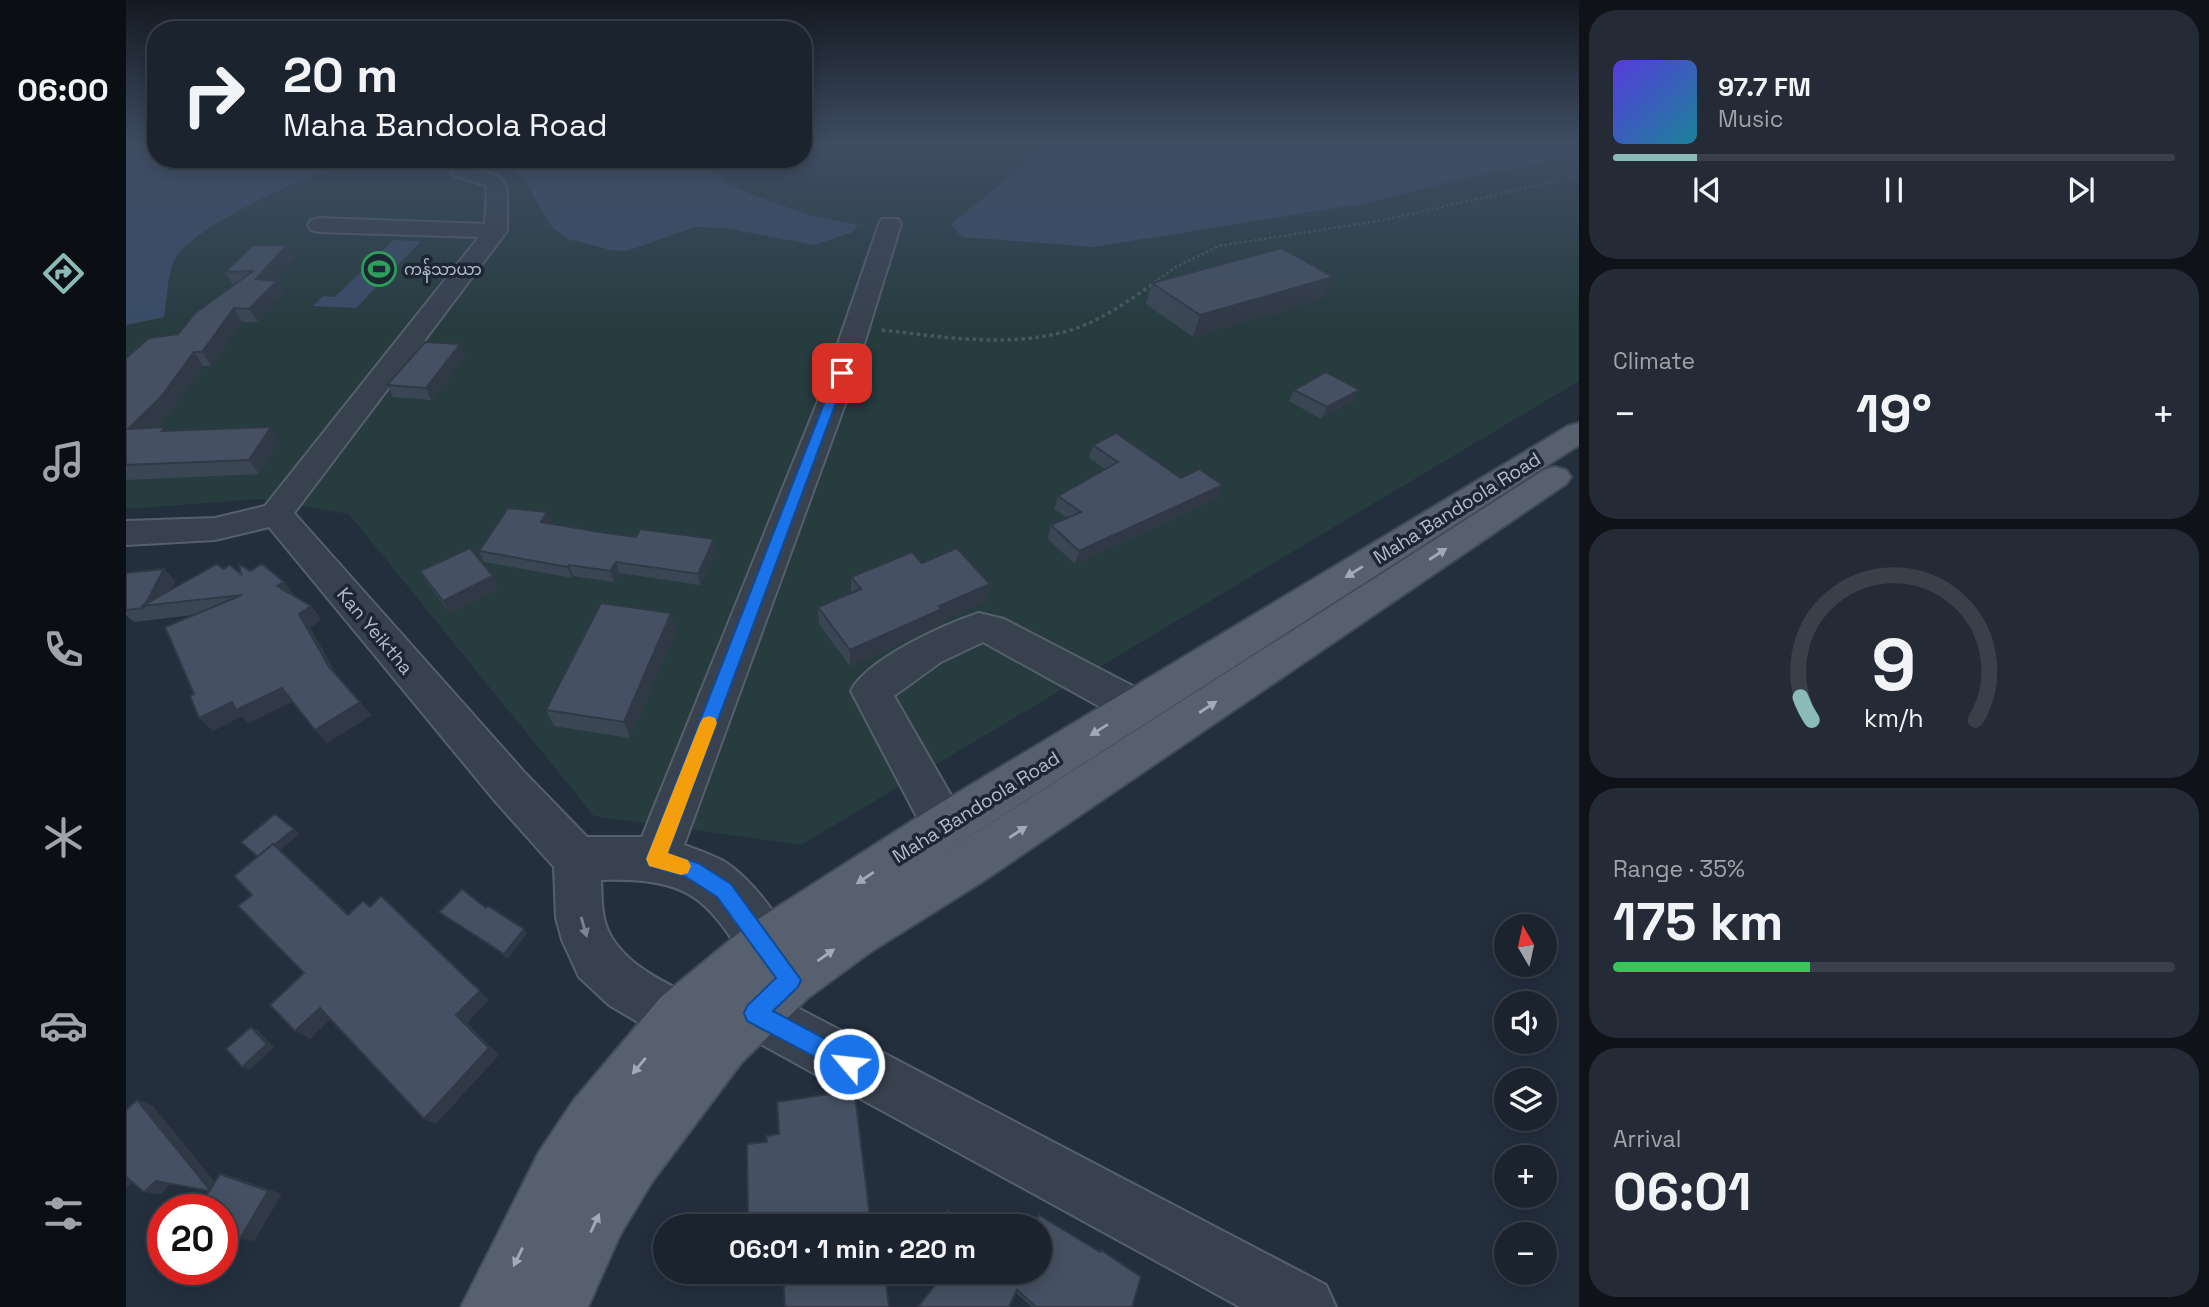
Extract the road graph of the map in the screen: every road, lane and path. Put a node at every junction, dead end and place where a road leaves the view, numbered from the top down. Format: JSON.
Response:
{"nodes":[{"id":1,"x":497,"y":207,"type":"edge"},
{"id":2,"x":1442,"y":207,"type":"edge"},
{"id":3,"x":319,"y":225,"type":"dead end"},
{"id":4,"x":890,"y":225,"type":"dead end"},
{"id":5,"x":496,"y":231,"type":"junction"},
{"id":6,"x":857,"y":327,"type":"junction"},
{"id":7,"x":1579,"y":432,"type":"edge"},
{"id":8,"x":1579,"y":461,"type":"edge"},
{"id":9,"x":276,"y":514,"type":"junction"},
{"id":10,"x":126,"y":533,"type":"edge"},
{"id":11,"x":1136,"y":707,"type":"junction"},
{"id":12,"x":945,"y":825,"type":"junction"},
{"id":13,"x":577,"y":859,"type":"junction"},
{"id":14,"x":656,"y":859,"type":"junction"},
{"id":15,"x":738,"y":997,"type":"junction"},
{"id":16,"x":494,"y":1307,"type":"edge"},
{"id":17,"x":556,"y":1307,"type":"edge"},
{"id":18,"x":1304,"y":1307,"type":"edge"}],
"edges":[{"from":1,"to":5,"type":"street"},
{"from":2,"to":6,"type":"path"},
{"from":3,"to":5,"type":"street"},
{"from":4,"to":6,"type":"street"},
{"from":5,"to":9,"type":"street"},
{"from":6,"to":14,"type":"street"},
{"from":7,"to":11,"type":"main road","name":"Maha Bandoola Road","one_way":true},
{"from":15,"to":8,"type":"main road","name":"Maha Bandoola Road","one_way":true},
{"from":9,"to":10,"type":"street"},
{"from":9,"to":13,"type":"street","name":"Kan Yeiktha"},
{"from":11,"to":12,"type":"main road","name":"Maha Bandoola Road","one_way":true},
{"from":11,"to":12,"type":"street"},
{"from":12,"to":15,"type":"main road","name":"Maha Bandoola Road","one_way":true},
{"from":13,"to":14,"type":"street"},
{"from":13,"to":15,"type":"street","one_way":true},
{"from":14,"to":15,"type":"street"},
{"from":15,"to":16,"type":"main road","name":"Maha Bandoola Road","one_way":true},
{"from":17,"to":15,"type":"main road","name":"Maha Bandoola Road","one_way":true},
{"from":15,"to":18,"type":"street"}]}
